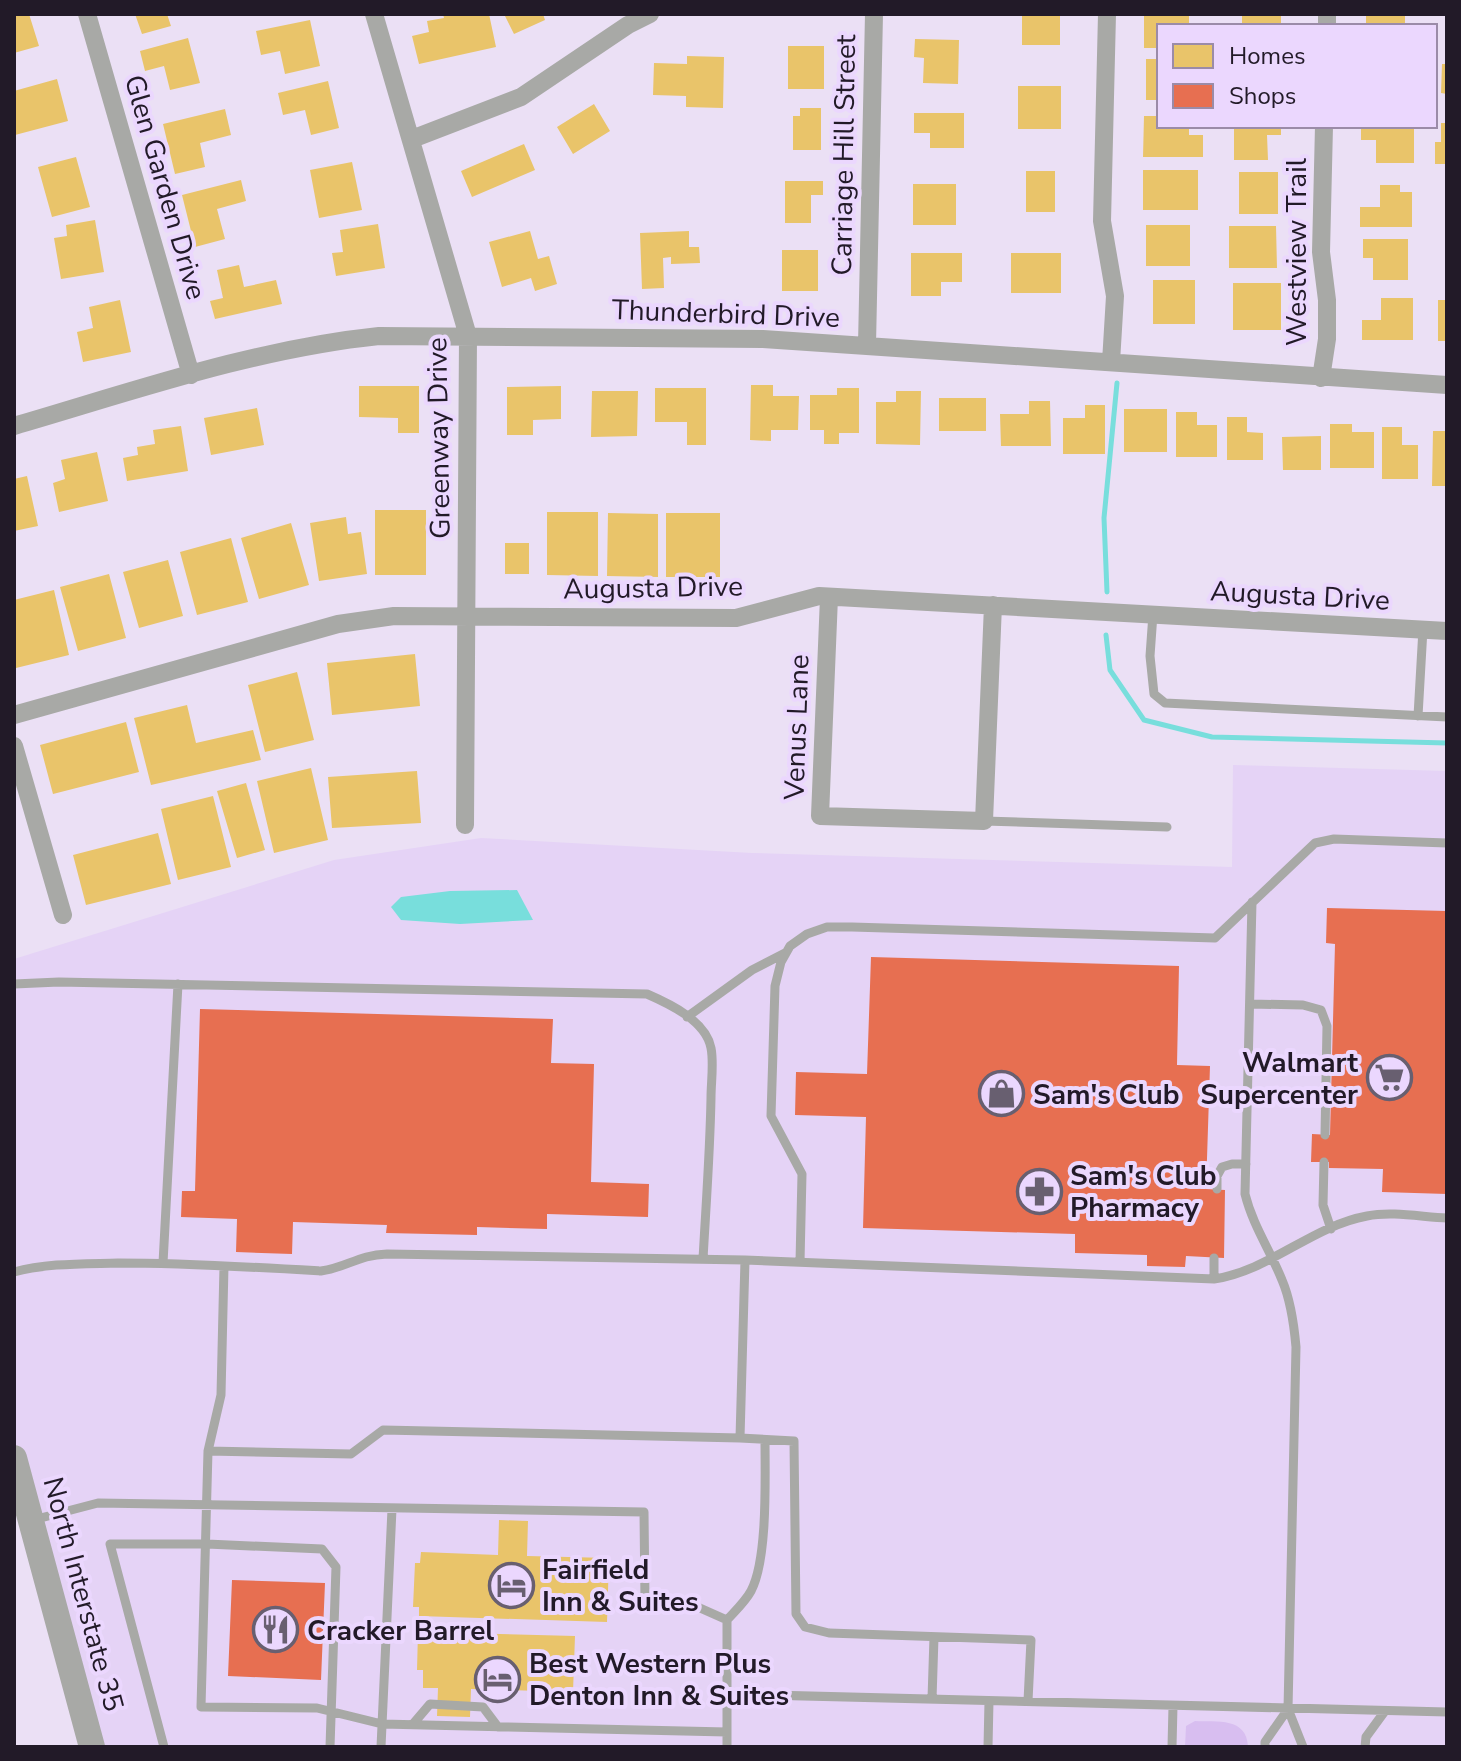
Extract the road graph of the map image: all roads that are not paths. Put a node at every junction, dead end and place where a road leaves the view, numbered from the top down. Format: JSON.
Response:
{"nodes":[{"id":1,"x":87,"y":14,"type":"edge"},
{"id":2,"x":374,"y":14,"type":"edge"},
{"id":3,"x":650,"y":14,"type":"edge"},
{"id":4,"x":874,"y":14,"type":"edge"},
{"id":5,"x":1107,"y":14,"type":"edge"},
{"id":6,"x":1324,"y":128,"type":"edge"},
{"id":7,"x":412,"y":139,"type":"junction"},
{"id":8,"x":468,"y":336,"type":"junction"},
{"id":9,"x":867,"y":345,"type":"junction"},
{"id":10,"x":1111,"y":362,"type":"junction"},
{"id":11,"x":191,"y":375,"type":"junction"},
{"id":12,"x":1321,"y":378,"type":"junction"},
{"id":13,"x":1447,"y":385,"type":"edge"},
{"id":14,"x":14,"y":426,"type":"edge"},
{"id":15,"x":829,"y":597,"type":"junction"},
{"id":16,"x":993,"y":605,"type":"junction"},
{"id":17,"x":1153,"y":614,"type":"junction"},
{"id":18,"x":468,"y":616,"type":"junction"},
{"id":19,"x":1423,"y":629,"type":"junction"},
{"id":20,"x":1447,"y":631,"type":"edge"},
{"id":21,"x":14,"y":715,"type":"edge"},
{"id":22,"x":1418,"y":716,"type":"junction"},
{"id":23,"x":1447,"y":717,"type":"edge"},
{"id":24,"x":14,"y":746,"type":"edge"},
{"id":25,"x":984,"y":821,"type":"junction"},
{"id":26,"x":465,"y":825,"type":"dead end"},
{"id":27,"x":1167,"y":827,"type":"dead end"},
{"id":28,"x":1447,"y":843,"type":"edge"},
{"id":29,"x":1252,"y":902,"type":"junction"},
{"id":30,"x":63,"y":915,"type":"dead end"},
{"id":31,"x":786,"y":953,"type":"junction"},
{"id":32,"x":14,"y":984,"type":"edge"},
{"id":33,"x":178,"y":984,"type":"junction"},
{"id":34,"x":1251,"y":1004,"type":"junction"},
{"id":35,"x":687,"y":1017,"type":"junction"},
{"id":36,"x":1325,"y":1135,"type":"dead end"},
{"id":37,"x":1324,"y":1162,"type":"dead end"},
{"id":38,"x":1246,"y":1164,"type":"junction"},
{"id":39,"x":1217,"y":1189,"type":"dead end"},
{"id":40,"x":1447,"y":1218,"type":"edge"},
{"id":41,"x":1331,"y":1229,"type":"junction"},
{"id":42,"x":1272,"y":1257,"type":"junction"},
{"id":43,"x":1214,"y":1258,"type":"dead end"},
{"id":44,"x":703,"y":1259,"type":"junction"},
{"id":45,"x":745,"y":1260,"type":"junction"},
{"id":46,"x":800,"y":1262,"type":"junction"},
{"id":47,"x":163,"y":1263,"type":"junction"},
{"id":48,"x":224,"y":1266,"type":"junction"},
{"id":49,"x":14,"y":1272,"type":"edge"},
{"id":50,"x":1214,"y":1279,"type":"junction"},
{"id":51,"x":740,"y":1438,"type":"junction"},
{"id":52,"x":765,"y":1440,"type":"junction"},
{"id":53,"x":208,"y":1451,"type":"junction"},
{"id":54,"x":14,"y":1458,"type":"edge"},
{"id":55,"x":206,"y":1505,"type":"junction"},
{"id":56,"x":392,"y":1509,"type":"junction"},
{"id":57,"x":31,"y":1520,"type":"junction"},
{"id":58,"x":207,"y":1544,"type":"junction"},
{"id":59,"x":727,"y":1620,"type":"junction"},
{"id":60,"x":934,"y":1637,"type":"junction"},
{"id":61,"x":727,"y":1694,"type":"junction"},
{"id":62,"x":932,"y":1699,"type":"junction"},
{"id":63,"x":989,"y":1701,"type":"junction"},
{"id":64,"x":1028,"y":1701,"type":"junction"},
{"id":65,"x":1173,"y":1706,"type":"junction"},
{"id":66,"x":1288,"y":1709,"type":"junction"},
{"id":67,"x":1385,"y":1711,"type":"junction"},
{"id":68,"x":331,"y":1712,"type":"junction"},
{"id":69,"x":1447,"y":1712,"type":"edge"},
{"id":70,"x":382,"y":1724,"type":"junction"},
{"id":71,"x":413,"y":1724,"type":"junction"},
{"id":72,"x":498,"y":1727,"type":"junction"},
{"id":73,"x":727,"y":1732,"type":"junction"},
{"id":74,"x":92,"y":1747,"type":"edge"},
{"id":75,"x":164,"y":1747,"type":"edge"},
{"id":76,"x":330,"y":1747,"type":"edge"},
{"id":77,"x":381,"y":1747,"type":"edge"},
{"id":78,"x":727,"y":1747,"type":"edge"},
{"id":79,"x":988,"y":1747,"type":"edge"},
{"id":80,"x":1172,"y":1747,"type":"edge"},
{"id":81,"x":1265,"y":1747,"type":"edge"},
{"id":82,"x":1303,"y":1747,"type":"edge"},
{"id":83,"x":1365,"y":1747,"type":"edge"}],
"edges":[{"from":1,"to":11,"type":"street","name":"Glen Garden Drive"},
{"from":2,"to":7,"type":"street","name":"Greenway Drive"},
{"from":3,"to":7,"type":"street"},
{"from":4,"to":9,"type":"street","name":"Carriage Hill Street"},
{"from":5,"to":10,"type":"street"},
{"from":6,"to":12,"type":"street","name":"Westview Trail"},
{"from":7,"to":8,"type":"street","name":"Greenway Drive"},
{"from":8,"to":9,"type":"street","name":"Thunderbird Drive"},
{"from":8,"to":11,"type":"street","name":"Thunderbird Drive"},
{"from":8,"to":18,"type":"street","name":"Greenway Drive"},
{"from":9,"to":10,"type":"street","name":"Thunderbird Drive"},
{"from":10,"to":12,"type":"street","name":"Thunderbird Drive"},
{"from":11,"to":14,"type":"street","name":"Thunderbird Drive"},
{"from":12,"to":13,"type":"street","name":"Thunderbird Drive"},
{"from":15,"to":16,"type":"street","name":"Augusta Drive"},
{"from":15,"to":18,"type":"street","name":"Augusta Drive"},
{"from":15,"to":25,"type":"street","name":"Venus Lane"},
{"from":16,"to":17,"type":"street","name":"Augusta Drive"},
{"from":16,"to":25,"type":"street"},
{"from":17,"to":19,"type":"street","name":"Augusta Drive"},
{"from":17,"to":22,"type":"lane"},
{"from":18,"to":21,"type":"street","name":"Augusta Drive"},
{"from":18,"to":26,"type":"street","name":"Greenway Drive"},
{"from":19,"to":20,"type":"street","name":"Augusta Drive"},
{"from":19,"to":22,"type":"lane"},
{"from":22,"to":23,"type":"lane"},
{"from":24,"to":30,"type":"street"},
{"from":25,"to":27,"type":"lane"},
{"from":28,"to":29,"type":"lane"},
{"from":29,"to":31,"type":"lane"},
{"from":29,"to":34,"type":"lane"},
{"from":31,"to":35,"type":"lane"},
{"from":31,"to":46,"type":"lane"},
{"from":32,"to":33,"type":"lane"},
{"from":33,"to":35,"type":"lane"},
{"from":33,"to":47,"type":"lane"},
{"from":34,"to":36,"type":"lane"},
{"from":34,"to":38,"type":"lane"},
{"from":35,"to":44,"type":"lane"},
{"from":37,"to":41,"type":"lane"},
{"from":38,"to":39,"type":"lane"},
{"from":38,"to":42,"type":"lane"},
{"from":40,"to":41,"type":"lane"},
{"from":41,"to":42,"type":"lane"},
{"from":42,"to":50,"type":"lane"},
{"from":42,"to":66,"type":"lane"},
{"from":43,"to":50,"type":"lane"},
{"from":44,"to":45,"type":"lane"},
{"from":44,"to":48,"type":"lane"},
{"from":45,"to":46,"type":"lane"},
{"from":45,"to":51,"type":"lane"},
{"from":46,"to":50,"type":"lane"},
{"from":47,"to":48,"type":"lane"},
{"from":47,"to":49,"type":"lane"},
{"from":48,"to":53,"type":"lane"},
{"from":51,"to":52,"type":"lane"},
{"from":51,"to":53,"type":"lane"},
{"from":52,"to":59,"type":"lane"},
{"from":52,"to":60,"type":"lane"},
{"from":53,"to":55,"type":"lane"},
{"from":54,"to":57,"type":"main road","name":"North Interstate 35"},
{"from":55,"to":56,"type":"lane"},
{"from":55,"to":57,"type":"lane"},
{"from":55,"to":58,"type":"lane"},
{"from":56,"to":59,"type":"lane"},
{"from":56,"to":70,"type":"lane"},
{"from":57,"to":74,"type":"main road","name":"North Interstate 35"},
{"from":58,"to":68,"type":"lane"},
{"from":58,"to":68,"type":"lane"},
{"from":58,"to":75,"type":"lane"},
{"from":59,"to":61,"type":"lane"},
{"from":60,"to":62,"type":"lane"},
{"from":60,"to":64,"type":"lane"},
{"from":61,"to":62,"type":"lane"},
{"from":61,"to":73,"type":"lane"},
{"from":62,"to":63,"type":"lane"},
{"from":63,"to":64,"type":"lane"},
{"from":63,"to":79,"type":"lane"},
{"from":64,"to":65,"type":"lane"},
{"from":65,"to":66,"type":"lane"},
{"from":65,"to":80,"type":"lane"},
{"from":66,"to":67,"type":"lane"},
{"from":66,"to":81,"type":"lane"},
{"from":66,"to":82,"type":"lane"},
{"from":67,"to":69,"type":"lane"},
{"from":67,"to":83,"type":"lane"},
{"from":68,"to":70,"type":"lane"},
{"from":68,"to":76,"type":"lane"},
{"from":70,"to":71,"type":"lane"},
{"from":70,"to":77,"type":"lane"},
{"from":71,"to":72,"type":"lane"},
{"from":71,"to":72,"type":"lane"},
{"from":72,"to":73,"type":"lane"},
{"from":73,"to":78,"type":"lane"}]}
